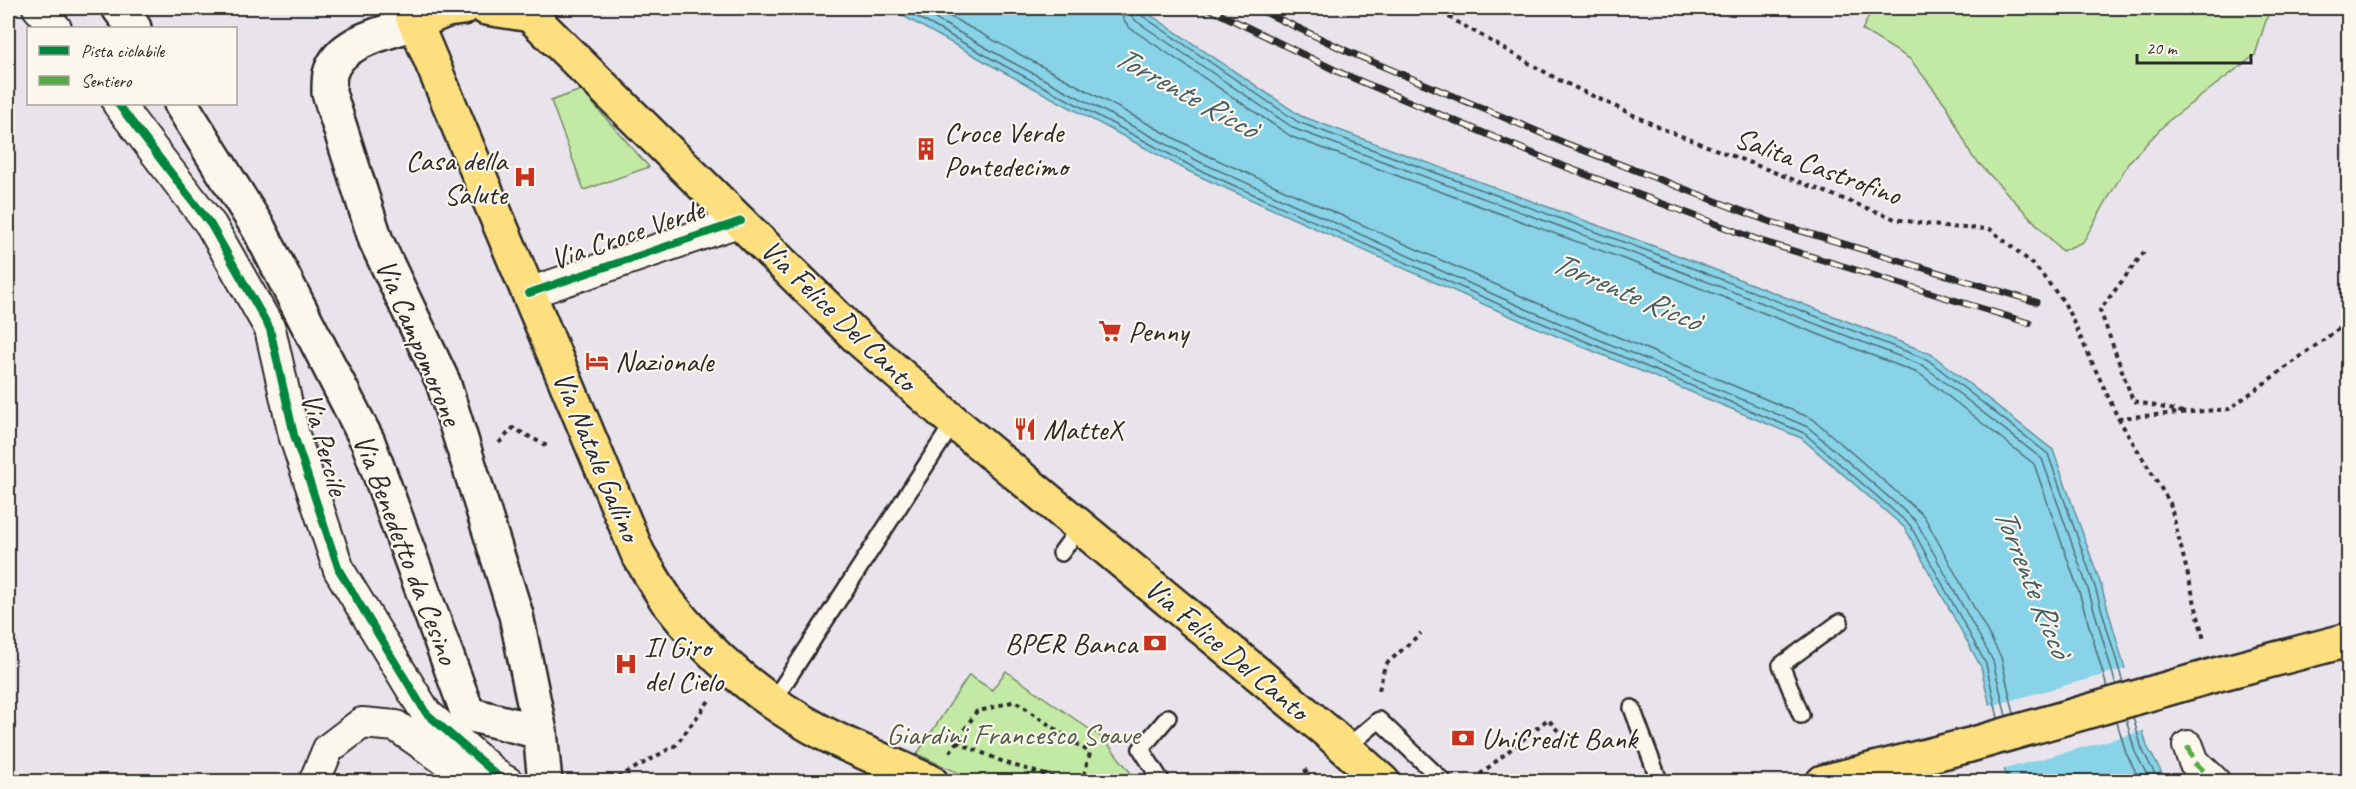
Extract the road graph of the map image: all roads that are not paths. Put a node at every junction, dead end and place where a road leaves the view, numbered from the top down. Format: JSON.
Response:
{"nodes":[{"id":1,"x":38,"y":8,"type":"edge"},
{"id":2,"x":120,"y":8,"type":"edge"},
{"id":3,"x":463,"y":8,"type":"edge"},
{"id":4,"x":486,"y":8,"type":"edge"},
{"id":5,"x":527,"y":11,"type":"edge"},
{"id":6,"x":412,"y":15,"type":"edge"},
{"id":7,"x":55,"y":27,"type":"edge"},
{"id":8,"x":133,"y":27,"type":"edge"},
{"id":9,"x":119,"y":105,"type":"edge"},
{"id":10,"x":182,"y":105,"type":"edge"},
{"id":11,"x":741,"y":221,"type":"junction"},
{"id":12,"x":529,"y":293,"type":"junction"},
{"id":13,"x":954,"y":422,"type":"junction"},
{"id":14,"x":1080,"y":527,"type":"junction"},
{"id":15,"x":1061,"y":553,"type":"dead end"},
{"id":16,"x":1840,"y":622,"type":"dead end"},
{"id":17,"x":2349,"y":640,"type":"edge"},
{"id":18,"x":773,"y":701,"type":"junction"},
{"id":19,"x":1632,"y":708,"type":"dead end"},
{"id":20,"x":1801,"y":715,"type":"dead end"},
{"id":21,"x":1167,"y":717,"type":"dead end"},
{"id":22,"x":540,"y":732,"type":"junction"},
{"id":23,"x":2188,"y":746,"type":"dead end"},
{"id":24,"x":1347,"y":748,"type":"junction"},
{"id":25,"x":939,"y":770,"type":"edge"},
{"id":26,"x":1657,"y":775,"type":"dead end"},
{"id":27,"x":1835,"y":776,"type":"edge"},
{"id":28,"x":1371,"y":779,"type":"edge"},
{"id":29,"x":314,"y":782,"type":"edge"},
{"id":30,"x":467,"y":782,"type":"edge"},
{"id":31,"x":508,"y":782,"type":"edge"},
{"id":32,"x":545,"y":782,"type":"edge"},
{"id":33,"x":1162,"y":782,"type":"edge"},
{"id":34,"x":1444,"y":782,"type":"edge"},
{"id":35,"x":2215,"y":782,"type":"edge"}],
"edges":[{"from":1,"to":7,"type":"street"},
{"from":2,"to":8,"type":"main road"},
{"from":3,"to":6,"type":"main road"},
{"from":4,"to":5,"type":"main road","name":"Via Felice Del Canto"},
{"from":5,"to":11,"type":"main road","name":"Via Felice Del Canto"},
{"from":6,"to":12,"type":"main road","name":"Via Natale Gallino"},
{"from":6,"to":22,"type":"main road","name":"Via Campomorone"},
{"from":9,"to":31,"type":"street","name":"Via Percile"},
{"from":10,"to":22,"type":"main road","name":"Via Benedetto da Cesino"},
{"from":11,"to":12,"type":"street","name":"Via Croce Verde"},
{"from":11,"to":13,"type":"main road","name":"Via Felice Del Canto"},
{"from":12,"to":18,"type":"main road","name":"Via Natale Gallino"},
{"from":13,"to":14,"type":"main road","name":"Via Felice Del Canto"},
{"from":13,"to":18,"type":"lane"},
{"from":14,"to":15,"type":"lane"},
{"from":14,"to":24,"type":"main road","name":"Via Felice Del Canto"},
{"from":16,"to":20,"type":"lane"},
{"from":17,"to":27,"type":"main road"},
{"from":18,"to":25,"type":"main road","name":"Via Natale Gallino"},
{"from":19,"to":26,"type":"lane"},
{"from":21,"to":33,"type":"lane"},
{"from":22,"to":32,"type":"main road","name":"Via Campomorone"},
{"from":23,"to":35,"type":"street"},
{"from":24,"to":28,"type":"main road","name":"Via Felice Del Canto"},
{"from":24,"to":34,"type":"lane"},
{"from":29,"to":30,"type":"street"}]}
